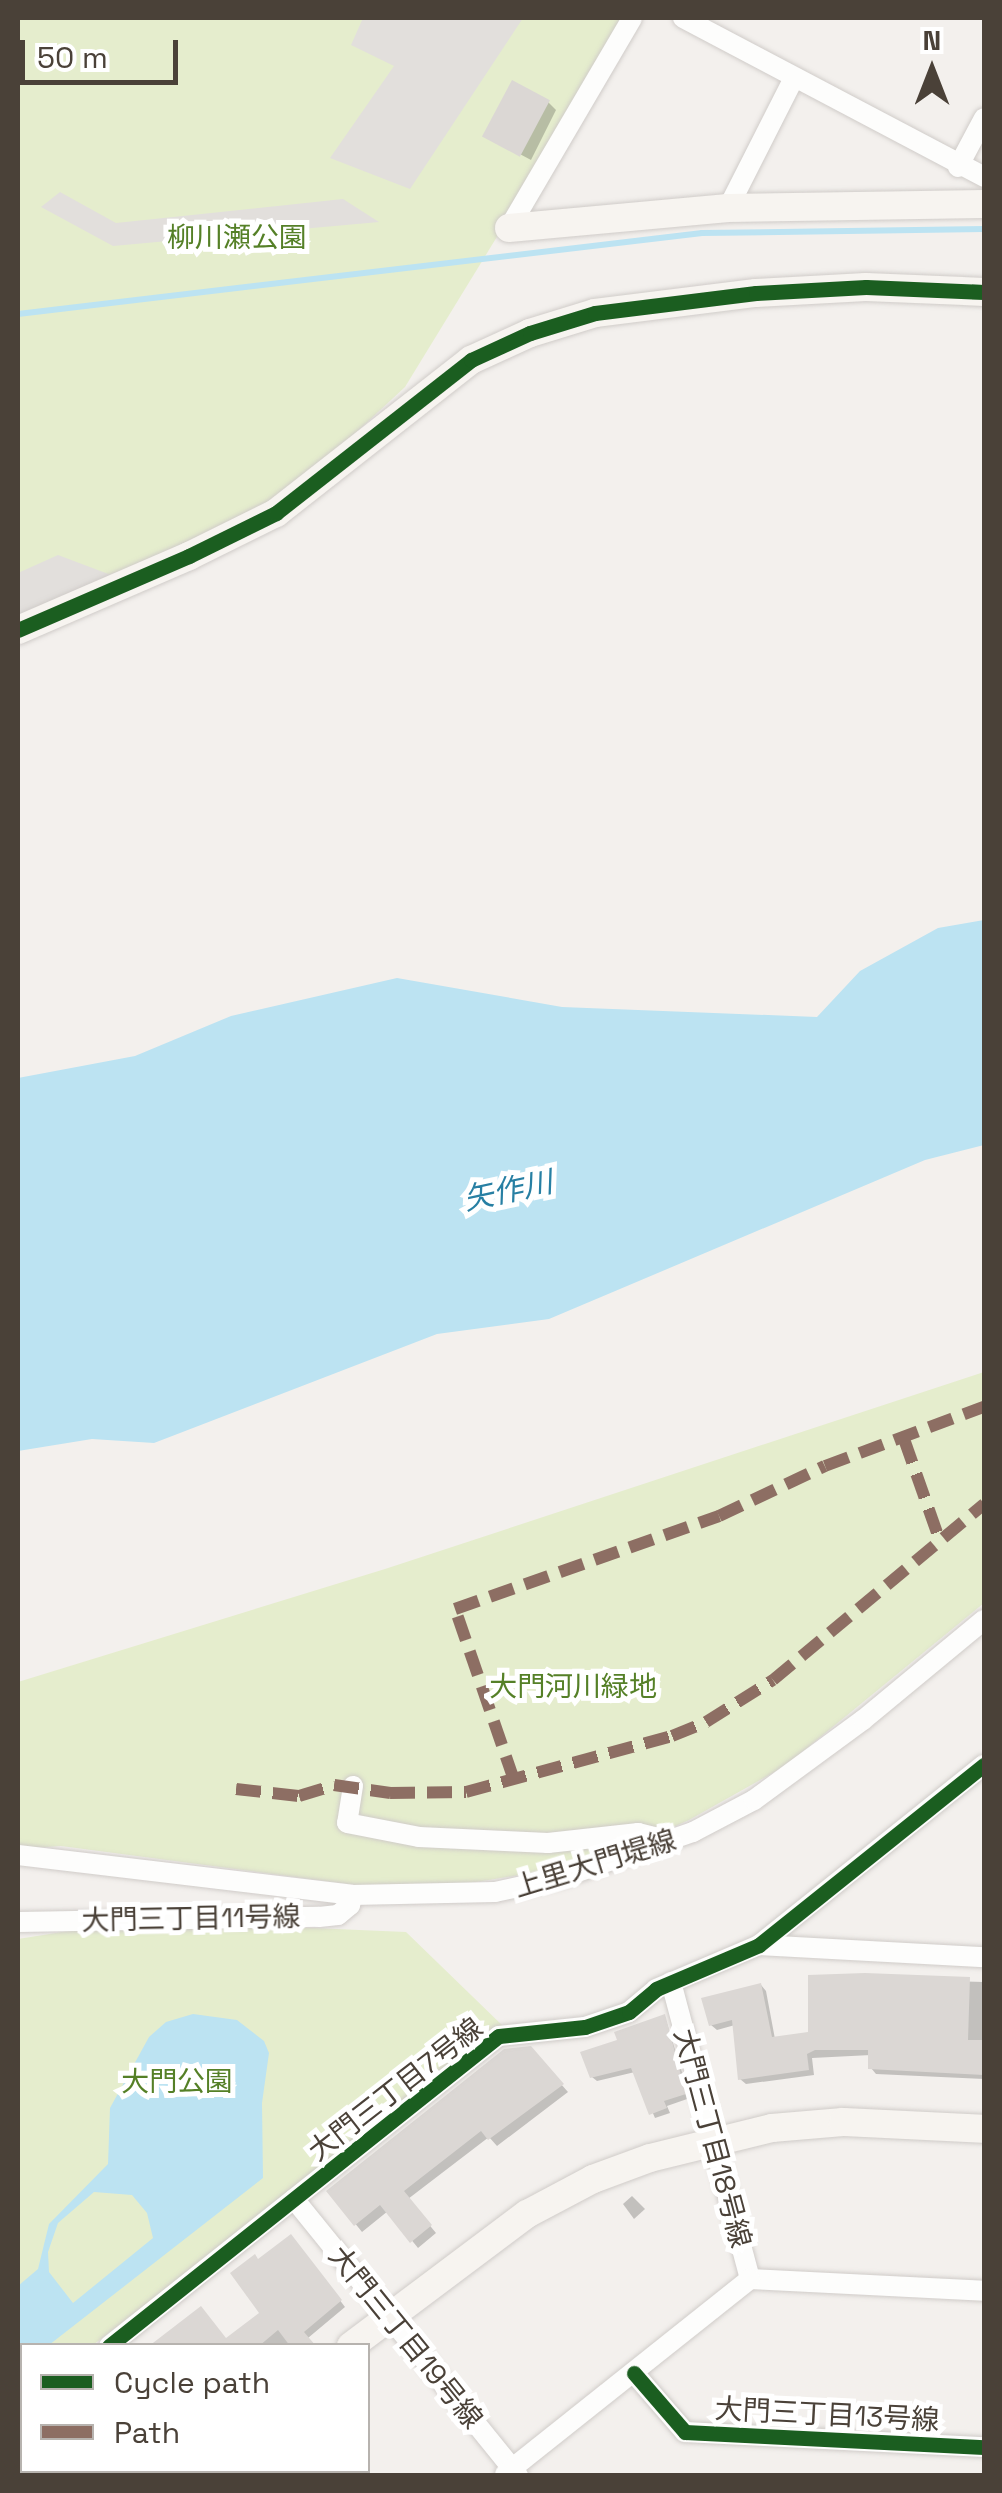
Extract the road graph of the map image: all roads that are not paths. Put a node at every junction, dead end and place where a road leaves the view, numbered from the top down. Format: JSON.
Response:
{"nodes":[{"id":1,"x":632,"y":18,"type":"edge"},
{"id":2,"x":683,"y":18,"type":"edge"},
{"id":3,"x":794,"y":78,"type":"junction"},
{"id":4,"x":984,"y":118,"type":"edge"},
{"id":5,"x":958,"y":167,"type":"junction"},
{"id":6,"x":984,"y":177,"type":"edge"},
{"id":7,"x":984,"y":204,"type":"edge"},
{"id":8,"x":728,"y":208,"type":"junction"},
{"id":9,"x":509,"y":228,"type":"joint"},
{"id":10,"x":984,"y":292,"type":"edge"},
{"id":11,"x":18,"y":630,"type":"edge"},
{"id":12,"x":984,"y":1620,"type":"edge"},
{"id":13,"x":984,"y":1765,"type":"edge"},
{"id":14,"x":961,"y":1784,"type":"junction"},
{"id":15,"x":984,"y":1785,"type":"edge"},
{"id":16,"x":353,"y":1786,"type":"dead end"},
{"id":17,"x":670,"y":1842,"type":"junction"},
{"id":18,"x":18,"y":1855,"type":"edge"},
{"id":19,"x":352,"y":1895,"type":"junction"},
{"id":20,"x":18,"y":1922,"type":"edge"},
{"id":21,"x":758,"y":1946,"type":"junction"},
{"id":22,"x":984,"y":1956,"type":"edge"},
{"id":23,"x":671,"y":1982,"type":"junction"},
{"id":24,"x":984,"y":2129,"type":"edge"},
{"id":25,"x":714,"y":2139,"type":"junction"},
{"id":26,"x":294,"y":2199,"type":"junction"},
{"id":27,"x":750,"y":2279,"type":"junction"},
{"id":28,"x":984,"y":2291,"type":"edge"},
{"id":29,"x":389,"y":2315,"type":"junction"},
{"id":30,"x":114,"y":2343,"type":"edge"},
{"id":31,"x":354,"y":2343,"type":"edge"},
{"id":32,"x":634,"y":2372,"type":"junction"},
{"id":33,"x":984,"y":2447,"type":"edge"},
{"id":34,"x":511,"y":2473,"type":"edge"}],
"edges":[{"from":1,"to":9,"type":"street"},
{"from":2,"to":3,"type":"street"},
{"from":3,"to":5,"type":"street"},
{"from":3,"to":8,"type":"street"},
{"from":4,"to":5,"type":"street"},
{"from":5,"to":6,"type":"street"},
{"from":7,"to":8,"type":"street"},
{"from":8,"to":9,"type":"street"},
{"from":10,"to":11,"type":"street"},
{"from":12,"to":17,"type":"street","name":"上里大門堤線"},
{"from":13,"to":14,"type":"street","name":"大門三丁目7号線"},
{"from":14,"to":15,"type":"street"},
{"from":14,"to":21,"type":"street","name":"大門三丁目7号線"},
{"from":16,"to":17,"type":"street"},
{"from":17,"to":19,"type":"street","name":"上里大門堤線"},
{"from":18,"to":19,"type":"street","name":"上里大門堤線"},
{"from":19,"to":20,"type":"street","name":"大門三丁目11号線"},
{"from":21,"to":22,"type":"street"},
{"from":21,"to":23,"type":"street","name":"大門三丁目7号線"},
{"from":23,"to":25,"type":"street","name":"大門三丁目18号線"},
{"from":23,"to":26,"type":"street","name":"大門三丁目7号線"},
{"from":24,"to":25,"type":"street"},
{"from":25,"to":27,"type":"street","name":"大門三丁目18号線"},
{"from":25,"to":29,"type":"street"},
{"from":26,"to":29,"type":"street","name":"大門三丁目19号線"},
{"from":26,"to":30,"type":"street","name":"大門三丁目7号線"},
{"from":27,"to":28,"type":"street"},
{"from":27,"to":32,"type":"street","name":"大門三丁目18号線"},
{"from":29,"to":31,"type":"street"},
{"from":29,"to":34,"type":"street","name":"大門三丁目19号線"},
{"from":32,"to":33,"type":"street","name":"大門三丁目13号線"},
{"from":32,"to":34,"type":"street","name":"大門三丁目18号線"}]}
